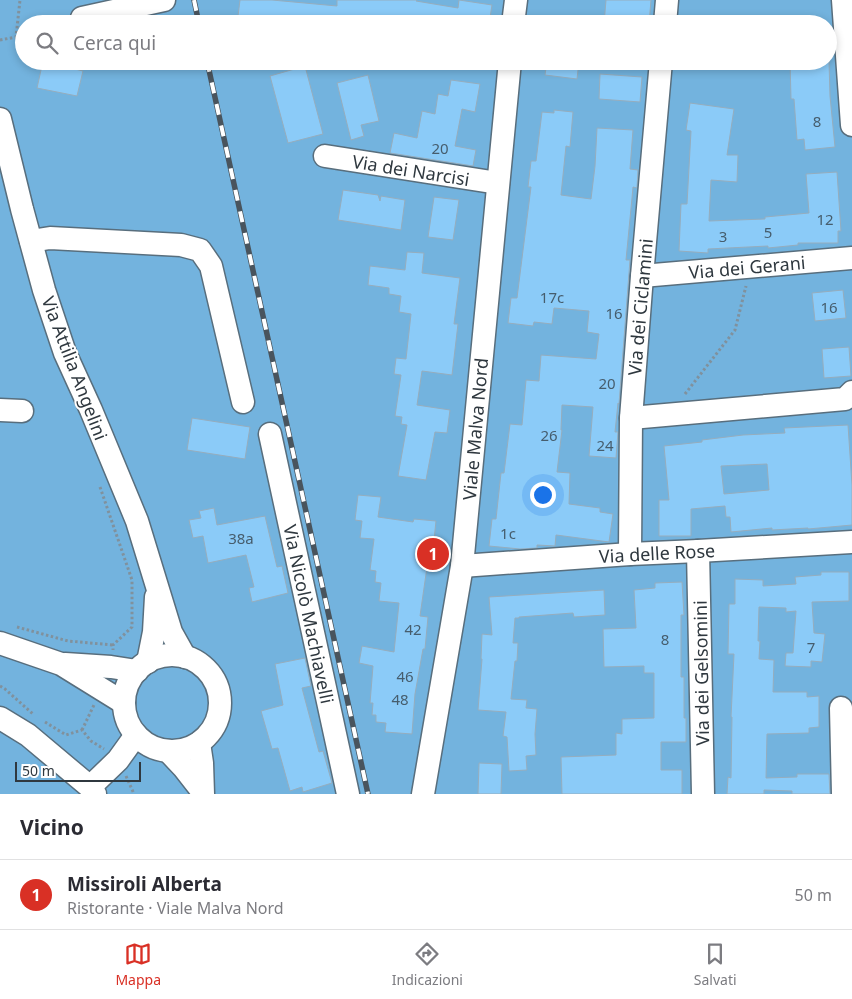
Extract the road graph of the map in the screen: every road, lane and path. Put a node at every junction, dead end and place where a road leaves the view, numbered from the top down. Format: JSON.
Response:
{"nodes":[{"id":1,"x":20,"y":0,"type":"edge"},
{"id":2,"x":164,"y":0,"type":"edge"},
{"id":3,"x":516,"y":0,"type":"edge"},
{"id":4,"x":667,"y":0,"type":"edge"},
{"id":5,"x":843,"y":0,"type":"edge"},
{"id":6,"x":18,"y":15,"type":"edge"},
{"id":7,"x":96,"y":15,"type":"edge"},
{"id":8,"x":514,"y":15,"type":"edge"},
{"id":9,"x":665,"y":15,"type":"edge"},
{"id":10,"x":15,"y":37,"type":"edge"},
{"id":11,"x":0,"y":40,"type":"edge"},
{"id":12,"x":509,"y":70,"type":"edge"},
{"id":13,"x":660,"y":70,"type":"edge"},
{"id":14,"x":0,"y":119,"type":"edge"},
{"id":15,"x":852,"y":126,"type":"edge"},
{"id":16,"x":324,"y":156,"type":"dead end"},
{"id":17,"x":498,"y":184,"type":"junction"},
{"id":18,"x":31,"y":241,"type":"junction"},
{"id":19,"x":852,"y":258,"type":"edge"},
{"id":20,"x":750,"y":266,"type":"junction"},
{"id":21,"x":642,"y":276,"type":"junction"},
{"id":22,"x":852,"y":392,"type":"edge"},
{"id":23,"x":243,"y":402,"type":"dead end"},
{"id":24,"x":681,"y":413,"type":"junction"},
{"id":25,"x":631,"y":418,"type":"junction"},
{"id":26,"x":270,"y":434,"type":"dead end"},
{"id":27,"x":852,"y":542,"type":"edge"},
{"id":28,"x":698,"y":551,"type":"junction"},
{"id":29,"x":630,"y":554,"type":"junction"},
{"id":30,"x":462,"y":566,"type":"junction"},
{"id":31,"x":132,"y":580,"type":"dead end"},
{"id":32,"x":157,"y":583,"type":"junction"},
{"id":33,"x":4,"y":633,"type":"edge"},
{"id":34,"x":185,"y":657,"type":"junction"},
{"id":35,"x":61,"y":664,"type":"junction"},
{"id":36,"x":142,"y":666,"type":"junction"},
{"id":37,"x":0,"y":686,"type":"edge"},
{"id":38,"x":124,"y":702,"type":"junction"},
{"id":39,"x":841,"y":708,"type":"dead end"},
{"id":40,"x":34,"y":715,"type":"dead end"},
{"id":41,"x":0,"y":718,"type":"edge"},
{"id":42,"x":42,"y":720,"type":"dead end"},
{"id":43,"x":136,"y":735,"type":"junction"},
{"id":44,"x":199,"y":743,"type":"junction"},
{"id":45,"x":168,"y":751,"type":"junction"},
{"id":46,"x":118,"y":760,"type":"junction"},
{"id":47,"x":93,"y":791,"type":"edge"},
{"id":48,"x":203,"y":792,"type":"edge"},
{"id":49,"x":134,"y":794,"type":"edge"},
{"id":50,"x":348,"y":794,"type":"edge"},
{"id":51,"x":423,"y":794,"type":"edge"},
{"id":52,"x":704,"y":794,"type":"edge"},
{"id":53,"x":843,"y":794,"type":"edge"}],
"edges":[{"from":1,"to":6,"type":"path"},
{"from":2,"to":7,"type":"street"},
{"from":3,"to":8,"type":"street"},
{"from":4,"to":9,"type":"street"},
{"from":5,"to":15,"type":"street"},
{"from":10,"to":11,"type":"path"},
{"from":12,"to":17,"type":"street","name":"Viale Malva Nord"},
{"from":13,"to":21,"type":"street","name":"Via dei Ciclamini"},
{"from":14,"to":18,"type":"street","name":"Via Attilia Angelini"},
{"from":16,"to":17,"type":"street","name":"Via dei Narcisi"},
{"from":17,"to":30,"type":"street","name":"Viale Malva Nord"},
{"from":18,"to":23,"type":"street"},
{"from":18,"to":32,"type":"street","name":"Via Attilia Angelini"},
{"from":19,"to":20,"type":"street","name":"Via dei Gerani"},
{"from":20,"to":21,"type":"street","name":"Via dei Gerani"},
{"from":20,"to":24,"type":"path"},
{"from":21,"to":25,"type":"street","name":"Via dei Ciclamini"},
{"from":22,"to":24,"type":"street"},
{"from":24,"to":25,"type":"street"},
{"from":25,"to":29,"type":"street","name":"Via dei Ciclamini"},
{"from":26,"to":50,"type":"street","name":"Via Nicolò Machiavelli"},
{"from":27,"to":28,"type":"street","name":"Via delle Rose"},
{"from":28,"to":29,"type":"street","name":"Via delle Rose"},
{"from":28,"to":52,"type":"street","name":"Via dei Gelsomini"},
{"from":29,"to":30,"type":"street","name":"Via delle Rose"},
{"from":30,"to":51,"type":"street","name":"Viale Malva Nord"},
{"from":31,"to":33,"type":"path"},
{"from":32,"to":34,"type":"street","name":"Via Attilia Angelini"},
{"from":32,"to":36,"type":"street","name":"Via Attilia Angelini"},
{"from":33,"to":35,"type":"street"},
{"from":34,"to":36,"type":"street"},
{"from":34,"to":44,"type":"street"},
{"from":35,"to":36,"type":"street"},
{"from":35,"to":38,"type":"street"},
{"from":36,"to":38,"type":"street"},
{"from":37,"to":40,"type":"path"},
{"from":38,"to":43,"type":"street"},
{"from":39,"to":53,"type":"street"},
{"from":41,"to":47,"type":"street"},
{"from":42,"to":46,"type":"path"},
{"from":43,"to":45,"type":"street"},
{"from":43,"to":46,"type":"street"},
{"from":44,"to":45,"type":"street"},
{"from":44,"to":48,"type":"street"},
{"from":45,"to":48,"type":"street"},
{"from":46,"to":47,"type":"street"},
{"from":46,"to":49,"type":"path"}]}
